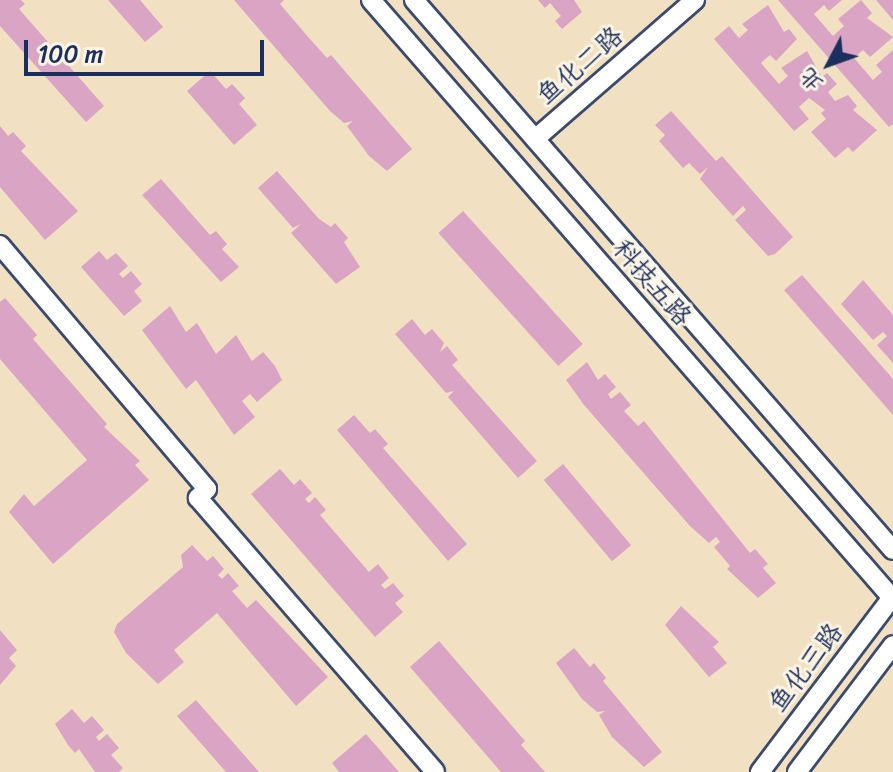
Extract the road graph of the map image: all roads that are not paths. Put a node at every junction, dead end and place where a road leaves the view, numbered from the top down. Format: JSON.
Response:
{"nodes":[{"id":1,"x":371,"y":0,"type":"edge"},
{"id":2,"x":414,"y":0,"type":"edge"},
{"id":3,"x":695,"y":0,"type":"edge"},
{"id":4,"x":535,"y":139,"type":"junction"},
{"id":5,"x":0,"y":245,"type":"edge"},
{"id":6,"x":814,"y":460,"type":"junction"},
{"id":7,"x":790,"y":481,"type":"junction"},
{"id":8,"x":893,"y":550,"type":"edge"},
{"id":9,"x":892,"y":597,"type":"edge"},
{"id":10,"x":893,"y":645,"type":"edge"},
{"id":11,"x":435,"y":772,"type":"edge"},
{"id":12,"x":760,"y":772,"type":"edge"},
{"id":13,"x":797,"y":772,"type":"edge"}],
"edges":[{"from":1,"to":7,"type":"street","name":"科技五路"},
{"from":2,"to":4,"type":"street","name":"科技五路"},
{"from":3,"to":4,"type":"street","name":"鱼化二路"},
{"from":4,"to":6,"type":"street","name":"科技五路"},
{"from":5,"to":11,"type":"street"},
{"from":6,"to":7,"type":"street"},
{"from":6,"to":8,"type":"street","name":"科技五路"},
{"from":7,"to":9,"type":"street","name":"科技五路"},
{"from":9,"to":12,"type":"street","name":"鱼化三路"},
{"from":10,"to":13,"type":"street"}]}
